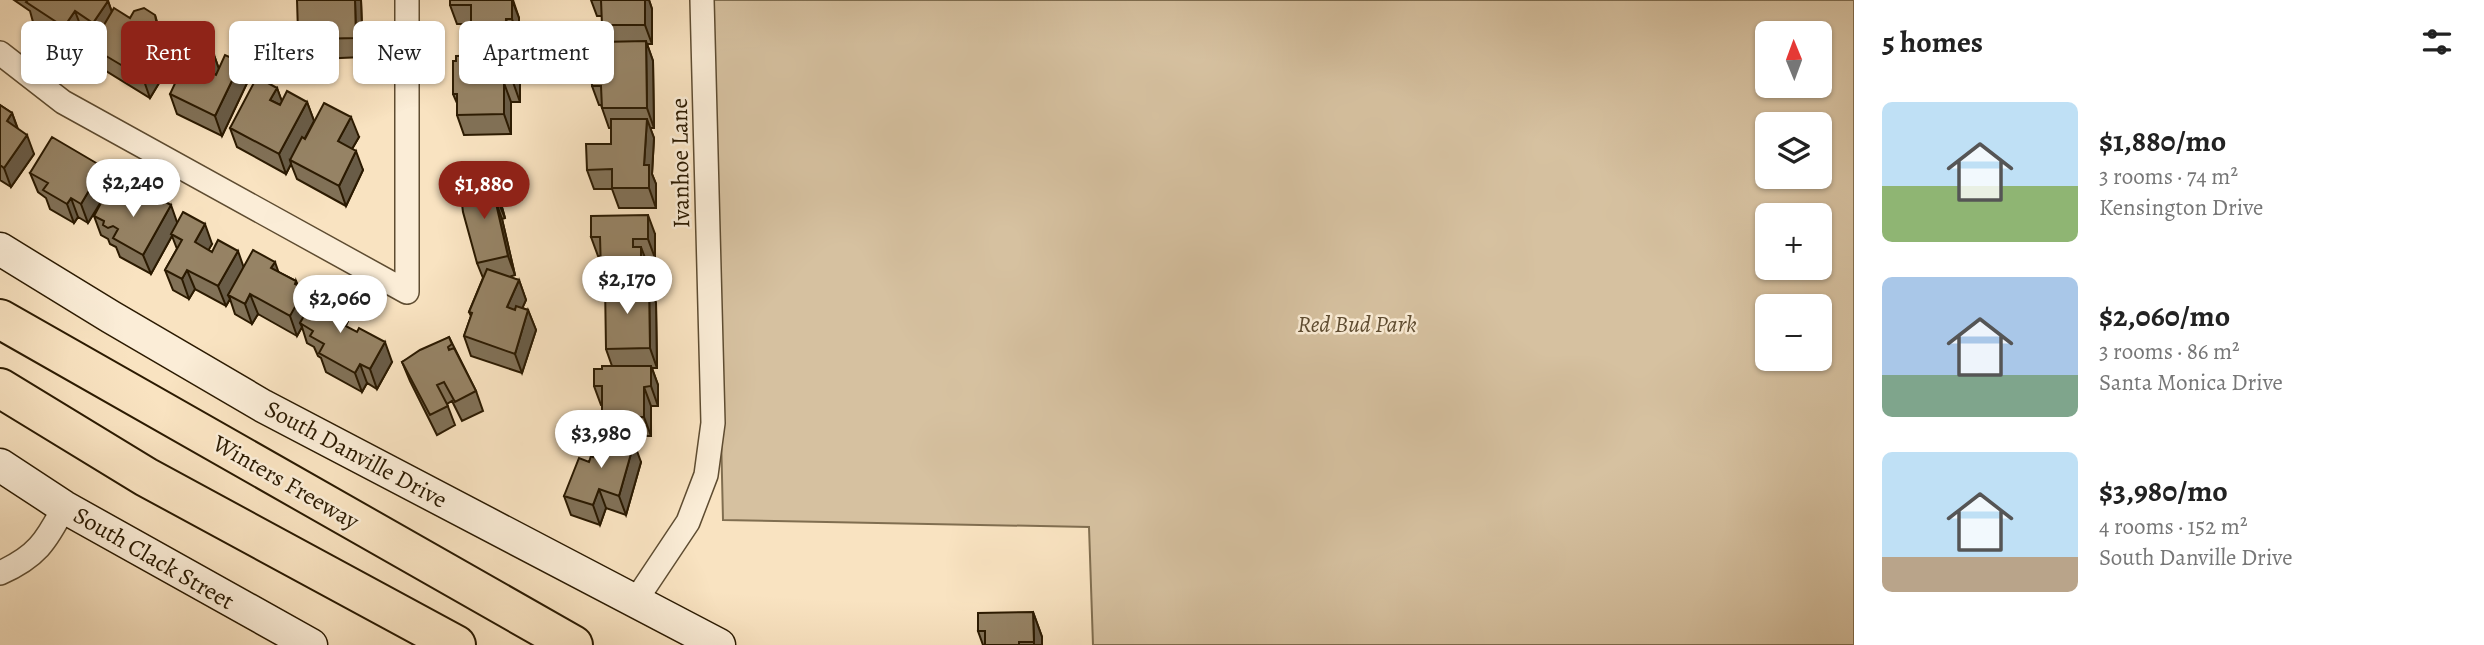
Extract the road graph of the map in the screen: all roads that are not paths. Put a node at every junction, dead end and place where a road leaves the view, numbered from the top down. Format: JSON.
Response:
{"nodes":[{"id":1,"x":407,"y":0,"type":"edge"},
{"id":2,"x":702,"y":0,"type":"edge"},
{"id":3,"x":0,"y":53,"type":"edge"},
{"id":4,"x":0,"y":249,"type":"edge"},
{"id":5,"x":0,"y":319,"type":"edge"},
{"id":6,"x":0,"y":388,"type":"edge"},
{"id":7,"x":0,"y":466,"type":"edge"},
{"id":8,"x":64,"y":507,"type":"junction"},
{"id":9,"x":0,"y":573,"type":"edge"},
{"id":10,"x":636,"y":600,"type":"junction"},
{"id":11,"x":311,"y":645,"type":"edge"},
{"id":12,"x":456,"y":645,"type":"edge"},
{"id":13,"x":573,"y":645,"type":"edge"},
{"id":14,"x":719,"y":645,"type":"edge"}],
"edges":[{"from":1,"to":3,"type":"street"},
{"from":2,"to":10,"type":"street","name":"Ivanhoe Lane"},
{"from":4,"to":10,"type":"main road","name":"South Danville Drive"},
{"from":5,"to":13,"type":"highway","name":"Winters Freeway"},
{"from":6,"to":12,"type":"highway"},
{"from":7,"to":8,"type":"main road","name":"South Clack Street"},
{"from":8,"to":9,"type":"street"},
{"from":8,"to":11,"type":"main road","name":"South Clack Street"},
{"from":10,"to":14,"type":"main road","name":"South Danville Drive"}]}
